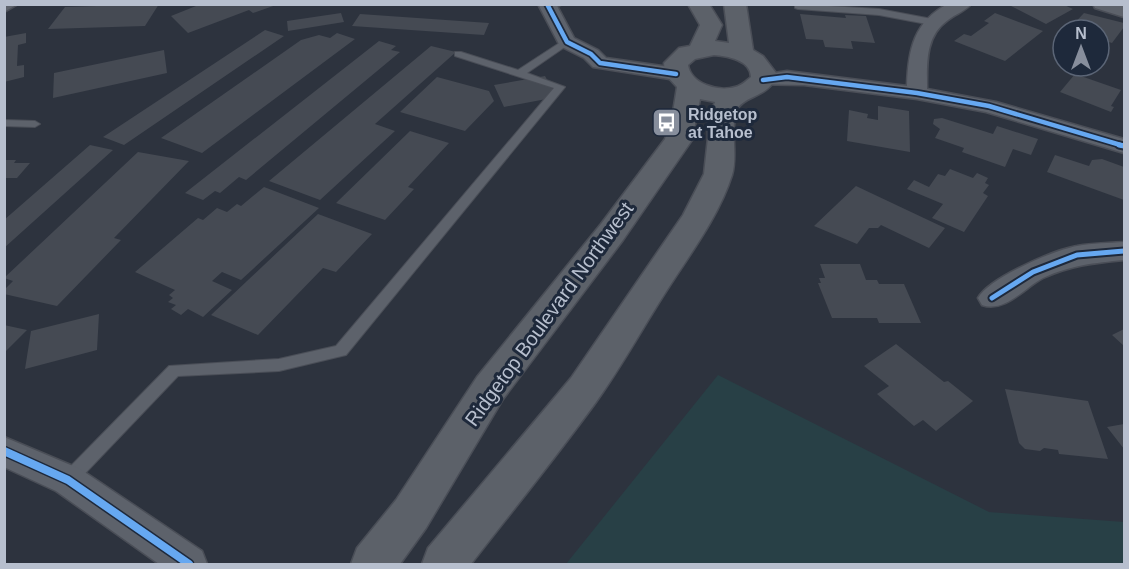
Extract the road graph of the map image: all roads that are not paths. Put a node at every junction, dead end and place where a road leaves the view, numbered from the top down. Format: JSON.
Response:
{"nodes":[{"id":1,"x":10,"y":4,"type":"edge"},
{"id":2,"x":698,"y":4,"type":"edge"},
{"id":3,"x":735,"y":4,"type":"edge"},
{"id":4,"x":963,"y":4,"type":"edge"},
{"id":5,"x":1101,"y":4,"type":"edge"},
{"id":6,"x":552,"y":5,"type":"edge"},
{"id":7,"x":798,"y":6,"type":"edge"},
{"id":8,"x":4,"y":7,"type":"edge"},
{"id":9,"x":1125,"y":12,"type":"edge"},
{"id":10,"x":932,"y":22,"type":"junction"},
{"id":11,"x":567,"y":42,"type":"junction"},
{"id":12,"x":458,"y":54,"type":"dead end"},
{"id":13,"x":687,"y":66,"type":"junction"},
{"id":14,"x":519,"y":74,"type":"junction"},
{"id":15,"x":758,"y":74,"type":"junction"},
{"id":16,"x":917,"y":93,"type":"junction"},
{"id":17,"x":4,"y":123,"type":"edge"},
{"id":18,"x":35,"y":124,"type":"dead end"},
{"id":19,"x":1125,"y":146,"type":"edge"},
{"id":20,"x":1125,"y":251,"type":"edge"},
{"id":21,"x":992,"y":298,"type":"dead end"},
{"id":22,"x":4,"y":451,"type":"edge"},
{"id":23,"x":68,"y":480,"type":"junction"},
{"id":24,"x":189,"y":564,"type":"edge"},
{"id":25,"x":373,"y":564,"type":"edge"},
{"id":26,"x":444,"y":564,"type":"edge"}],
"edges":[{"from":1,"to":8,"type":"street"},
{"from":2,"to":13,"type":"main road","name":"Ridgetop Boulevard Northwest"},
{"from":3,"to":15,"type":"main road"},
{"from":4,"to":10,"type":"street"},
{"from":5,"to":9,"type":"street"},
{"from":6,"to":11,"type":"street"},
{"from":7,"to":10,"type":"lane"},
{"from":10,"to":16,"type":"street"},
{"from":11,"to":13,"type":"street"},
{"from":11,"to":14,"type":"lane"},
{"from":12,"to":14,"type":"lane"},
{"from":13,"to":15,"type":"main road"},
{"from":13,"to":15,"type":"main road"},
{"from":13,"to":25,"type":"main road","name":"Ridgetop Boulevard Northwest"},
{"from":14,"to":23,"type":"lane"},
{"from":15,"to":16,"type":"street"},
{"from":15,"to":26,"type":"main road"},
{"from":16,"to":19,"type":"street"},
{"from":17,"to":18,"type":"lane"},
{"from":20,"to":21,"type":"street"},
{"from":22,"to":23,"type":"street"},
{"from":23,"to":24,"type":"street"}]}
